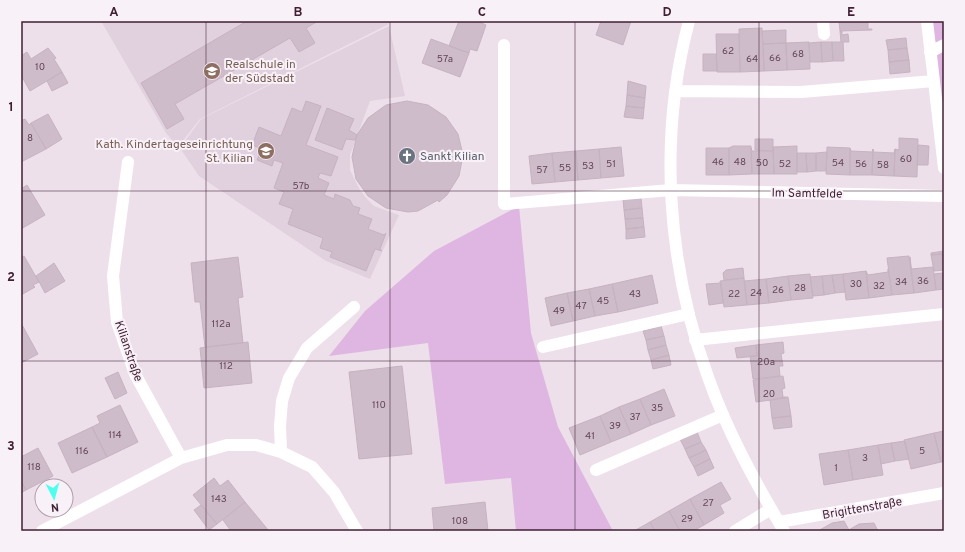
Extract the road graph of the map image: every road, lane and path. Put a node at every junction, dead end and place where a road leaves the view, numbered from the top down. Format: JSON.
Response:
{"nodes":[{"id":1,"x":689,"y":21,"type":"edge"},
{"id":2,"x":823,"y":21,"type":"edge"},
{"id":3,"x":927,"y":21,"type":"edge"},
{"id":4,"x":824,"y":34,"type":"dead end"},
{"id":5,"x":504,"y":45,"type":"dead end"},
{"id":6,"x":944,"y":45,"type":"edge"},
{"id":7,"x":930,"y":52,"type":"junction"},
{"id":8,"x":934,"y":81,"type":"junction"},
{"id":9,"x":676,"y":91,"type":"junction"},
{"id":10,"x":128,"y":162,"type":"dead end"},
{"id":11,"x":944,"y":168,"type":"edge"},
{"id":12,"x":671,"y":190,"type":"junction"},
{"id":13,"x":944,"y":196,"type":"edge"},
{"id":14,"x":354,"y":306,"type":"dead end"},
{"id":15,"x":689,"y":314,"type":"junction"},
{"id":16,"x":944,"y":314,"type":"edge"},
{"id":17,"x":695,"y":340,"type":"junction"},
{"id":18,"x":543,"y":347,"type":"dead end"},
{"id":19,"x":723,"y":415,"type":"junction"},
{"id":20,"x":281,"y":452,"type":"junction"},
{"id":21,"x":181,"y":458,"type":"junction"},
{"id":22,"x":596,"y":470,"type":"dead end"},
{"id":23,"x":944,"y":493,"type":"edge"},
{"id":24,"x":771,"y":510,"type":"junction"},
{"id":25,"x":782,"y":527,"type":"edge"},
{"id":26,"x":42,"y":531,"type":"edge"},
{"id":27,"x":356,"y":531,"type":"edge"},
{"id":28,"x":735,"y":531,"type":"edge"}],
"edges":[{"from":1,"to":9,"type":"street"},
{"from":2,"to":4,"type":"street"},
{"from":3,"to":7,"type":"street"},
{"from":5,"to":12,"type":"street","name":"Im Samtfelde"},
{"from":6,"to":7,"type":"street"},
{"from":7,"to":8,"type":"street"},
{"from":8,"to":9,"type":"street"},
{"from":8,"to":11,"type":"street"},
{"from":9,"to":12,"type":"street"},
{"from":10,"to":21,"type":"street","name":"Kilianstraße"},
{"from":12,"to":13,"type":"street","name":"Im Samtfelde"},
{"from":12,"to":15,"type":"street"},
{"from":14,"to":20,"type":"street"},
{"from":15,"to":17,"type":"street"},
{"from":15,"to":18,"type":"street"},
{"from":16,"to":17,"type":"street"},
{"from":17,"to":19,"type":"street"},
{"from":19,"to":22,"type":"street"},
{"from":19,"to":24,"type":"street"},
{"from":20,"to":21,"type":"street"},
{"from":20,"to":27,"type":"street"},
{"from":21,"to":26,"type":"street"},
{"from":23,"to":25,"type":"street","name":"Brigittenstraße"},
{"from":24,"to":25,"type":"street"},
{"from":24,"to":28,"type":"street"}]}
